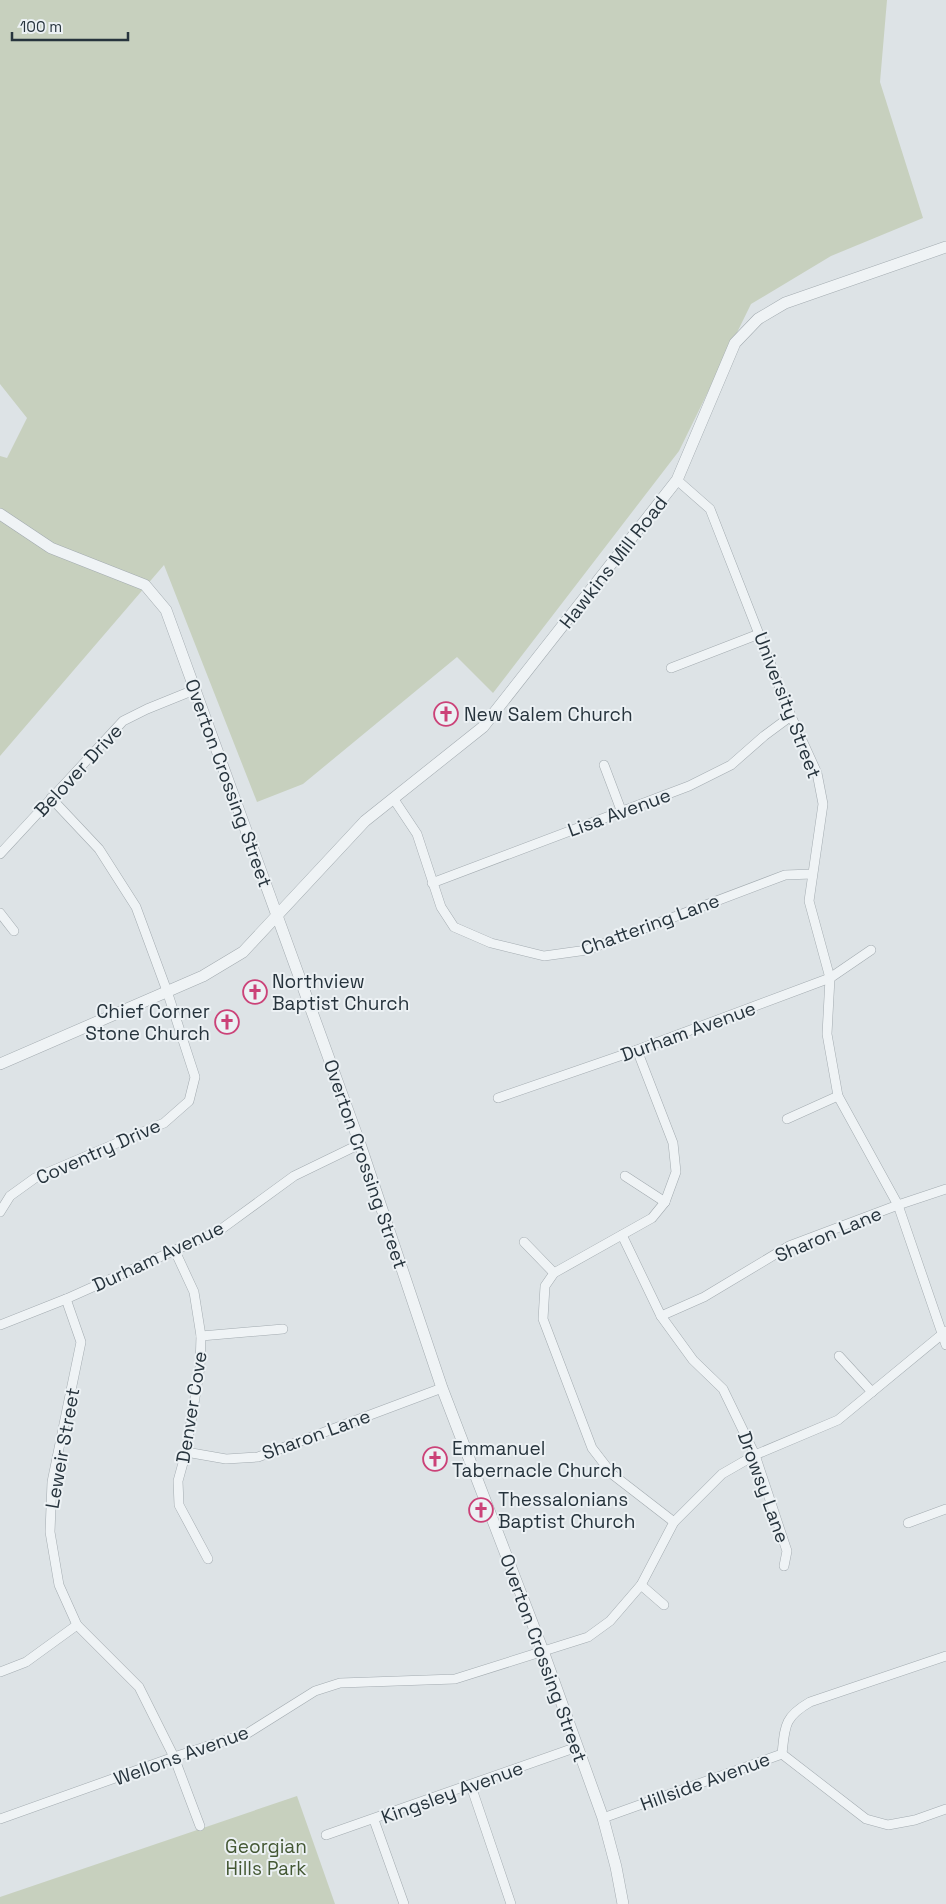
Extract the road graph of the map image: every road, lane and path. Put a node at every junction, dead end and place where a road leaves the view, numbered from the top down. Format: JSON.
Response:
{"nodes":[{"id":1,"x":946,"y":247,"type":"edge"},
{"id":2,"x":678,"y":480,"type":"junction"},
{"id":3,"x":0,"y":514,"type":"edge"},
{"id":4,"x":759,"y":634,"type":"junction"},
{"id":5,"x":671,"y":668,"type":"dead end"},
{"id":6,"x":194,"y":690,"type":"junction"},
{"id":7,"x":791,"y":716,"type":"junction"},
{"id":8,"x":604,"y":765,"type":"dead end"},
{"id":9,"x":51,"y":798,"type":"junction"},
{"id":10,"x":393,"y":798,"type":"junction"},
{"id":11,"x":621,"y":810,"type":"junction"},
{"id":12,"x":0,"y":854,"type":"edge"},
{"id":13,"x":812,"y":874,"type":"junction"},
{"id":14,"x":432,"y":883,"type":"junction"},
{"id":15,"x":0,"y":913,"type":"edge"},
{"id":16,"x":277,"y":913,"type":"junction"},
{"id":17,"x":14,"y":931,"type":"dead end"},
{"id":18,"x":872,"y":950,"type":"dead end"},
{"id":19,"x":830,"y":978,"type":"junction"},
{"id":20,"x":167,"y":991,"type":"junction"},
{"id":21,"x":637,"y":1050,"type":"junction"},
{"id":22,"x":0,"y":1064,"type":"edge"},
{"id":23,"x":838,"y":1096,"type":"junction"},
{"id":24,"x":498,"y":1098,"type":"dead end"},
{"id":25,"x":787,"y":1119,"type":"dead end"},
{"id":26,"x":360,"y":1144,"type":"junction"},
{"id":27,"x":625,"y":1176,"type":"dead end"},
{"id":28,"x":946,"y":1189,"type":"edge"},
{"id":29,"x":665,"y":1202,"type":"junction"},
{"id":30,"x":898,"y":1205,"type":"junction"},
{"id":31,"x":0,"y":1212,"type":"edge"},
{"id":32,"x":622,"y":1235,"type":"junction"},
{"id":33,"x":524,"y":1242,"type":"dead end"},
{"id":34,"x":175,"y":1251,"type":"junction"},
{"id":35,"x":554,"y":1273,"type":"junction"},
{"id":36,"x":66,"y":1299,"type":"junction"},
{"id":37,"x":661,"y":1316,"type":"junction"},
{"id":38,"x":0,"y":1325,"type":"edge"},
{"id":39,"x":283,"y":1329,"type":"dead end"},
{"id":40,"x":944,"y":1332,"type":"edge"},
{"id":41,"x":201,"y":1336,"type":"junction"},
{"id":42,"x":946,"y":1345,"type":"edge"},
{"id":43,"x":839,"y":1356,"type":"dead end"},
{"id":44,"x":442,"y":1388,"type":"junction"},
{"id":45,"x":872,"y":1392,"type":"junction"},
{"id":46,"x":186,"y":1452,"type":"junction"},
{"id":47,"x":755,"y":1455,"type":"junction"},
{"id":48,"x":946,"y":1509,"type":"edge"},
{"id":49,"x":674,"y":1522,"type":"junction"},
{"id":50,"x":908,"y":1523,"type":"dead end"},
{"id":51,"x":208,"y":1560,"type":"dead end"},
{"id":52,"x":784,"y":1566,"type":"dead end"},
{"id":53,"x":641,"y":1585,"type":"junction"},
{"id":54,"x":664,"y":1605,"type":"dead end"},
{"id":55,"x":77,"y":1625,"type":"junction"},
{"id":56,"x":543,"y":1651,"type":"junction"},
{"id":57,"x":946,"y":1656,"type":"edge"},
{"id":58,"x":0,"y":1672,"type":"edge"},
{"id":59,"x":577,"y":1747,"type":"junction"},
{"id":60,"x":782,"y":1754,"type":"junction"},
{"id":61,"x":174,"y":1757,"type":"junction"},
{"id":62,"x":470,"y":1786,"type":"junction"},
{"id":63,"x":946,"y":1809,"type":"edge"},
{"id":64,"x":603,"y":1818,"type":"junction"},
{"id":65,"x":0,"y":1819,"type":"edge"},
{"id":66,"x":374,"y":1820,"type":"junction"},
{"id":67,"x":200,"y":1826,"type":"dead end"},
{"id":68,"x":326,"y":1835,"type":"dead end"},
{"id":69,"x":404,"y":1904,"type":"edge"},
{"id":70,"x":511,"y":1904,"type":"edge"},
{"id":71,"x":623,"y":1904,"type":"edge"}],
"edges":[{"from":1,"to":2,"type":"street","name":"Hawkins Mill Road"},
{"from":2,"to":4,"type":"street","name":"University Street"},
{"from":2,"to":10,"type":"street","name":"Hawkins Mill Road"},
{"from":3,"to":6,"type":"street","name":"Overton Crossing Street"},
{"from":4,"to":5,"type":"street"},
{"from":4,"to":7,"type":"street","name":"University Street"},
{"from":6,"to":9,"type":"street","name":"Belover Drive"},
{"from":6,"to":16,"type":"street","name":"Overton Crossing Street"},
{"from":7,"to":11,"type":"street","name":"Lisa Avenue"},
{"from":7,"to":13,"type":"street","name":"University Street"},
{"from":8,"to":11,"type":"street"},
{"from":9,"to":12,"type":"street","name":"Belover Drive"},
{"from":9,"to":20,"type":"street","name":"Coventry Drive"},
{"from":10,"to":14,"type":"street","name":"Chattering Lane"},
{"from":10,"to":16,"type":"street","name":"Hawkins Mill Road"},
{"from":11,"to":14,"type":"street","name":"Lisa Avenue"},
{"from":13,"to":14,"type":"street","name":"Chattering Lane"},
{"from":13,"to":19,"type":"street","name":"University Street"},
{"from":15,"to":17,"type":"street"},
{"from":16,"to":20,"type":"street","name":"Hawkins Mill Road"},
{"from":16,"to":26,"type":"street","name":"Overton Crossing Street"},
{"from":18,"to":19,"type":"street","name":"Durham Avenue"},
{"from":19,"to":21,"type":"street","name":"Durham Avenue"},
{"from":19,"to":23,"type":"street","name":"University Street"},
{"from":20,"to":22,"type":"street","name":"Hawkins Mill Road"},
{"from":20,"to":31,"type":"street","name":"Coventry Drive"},
{"from":21,"to":24,"type":"street","name":"Durham Avenue"},
{"from":21,"to":29,"type":"street"},
{"from":23,"to":25,"type":"street"},
{"from":23,"to":30,"type":"street","name":"University Street"},
{"from":26,"to":34,"type":"street","name":"Durham Avenue"},
{"from":26,"to":44,"type":"street","name":"Overton Crossing Street"},
{"from":27,"to":29,"type":"street"},
{"from":28,"to":30,"type":"street","name":"Sharon Lane"},
{"from":29,"to":32,"type":"street"},
{"from":30,"to":37,"type":"street","name":"Sharon Lane"},
{"from":30,"to":40,"type":"street","name":"University Street"},
{"from":32,"to":35,"type":"street"},
{"from":32,"to":37,"type":"street","name":"Drowsy Lane"},
{"from":33,"to":35,"type":"street"},
{"from":34,"to":36,"type":"street","name":"Durham Avenue"},
{"from":34,"to":41,"type":"street","name":"Denver Cove"},
{"from":35,"to":49,"type":"street"},
{"from":36,"to":38,"type":"street","name":"Durham Avenue"},
{"from":36,"to":55,"type":"street","name":"Leweir Street"},
{"from":37,"to":47,"type":"street","name":"Drowsy Lane"},
{"from":39,"to":41,"type":"street"},
{"from":40,"to":42,"type":"street","name":"University Street"},
{"from":40,"to":45,"type":"street","name":"Wellons Avenue"},
{"from":41,"to":46,"type":"street","name":"Denver Cove"},
{"from":43,"to":45,"type":"street"},
{"from":44,"to":46,"type":"street","name":"Sharon Lane"},
{"from":44,"to":56,"type":"street","name":"Overton Crossing Street"},
{"from":45,"to":47,"type":"street","name":"Wellons Avenue"},
{"from":46,"to":51,"type":"street","name":"Denver Cove"},
{"from":47,"to":49,"type":"street","name":"Wellons Avenue"},
{"from":47,"to":52,"type":"street","name":"Drowsy Lane"},
{"from":48,"to":50,"type":"street"},
{"from":49,"to":53,"type":"street","name":"Wellons Avenue"},
{"from":53,"to":54,"type":"street"},
{"from":53,"to":56,"type":"street","name":"Wellons Avenue"},
{"from":55,"to":58,"type":"street"},
{"from":55,"to":61,"type":"street","name":"Leweir Street"},
{"from":56,"to":59,"type":"street","name":"Overton Crossing Street"},
{"from":56,"to":61,"type":"street","name":"Wellons Avenue"},
{"from":57,"to":60,"type":"street","name":"Hillside Avenue"},
{"from":59,"to":62,"type":"street","name":"Kingsley Avenue"},
{"from":59,"to":64,"type":"street","name":"Overton Crossing Street"},
{"from":60,"to":63,"type":"street"},
{"from":60,"to":64,"type":"street","name":"Hillside Avenue"},
{"from":61,"to":65,"type":"street","name":"Wellons Avenue"},
{"from":61,"to":67,"type":"street","name":"Leweir Street"},
{"from":62,"to":66,"type":"street","name":"Kingsley Avenue"},
{"from":62,"to":70,"type":"street"},
{"from":64,"to":71,"type":"street","name":"Overton Crossing Street"},
{"from":66,"to":68,"type":"street","name":"Kingsley Avenue"},
{"from":66,"to":69,"type":"street"}]}
